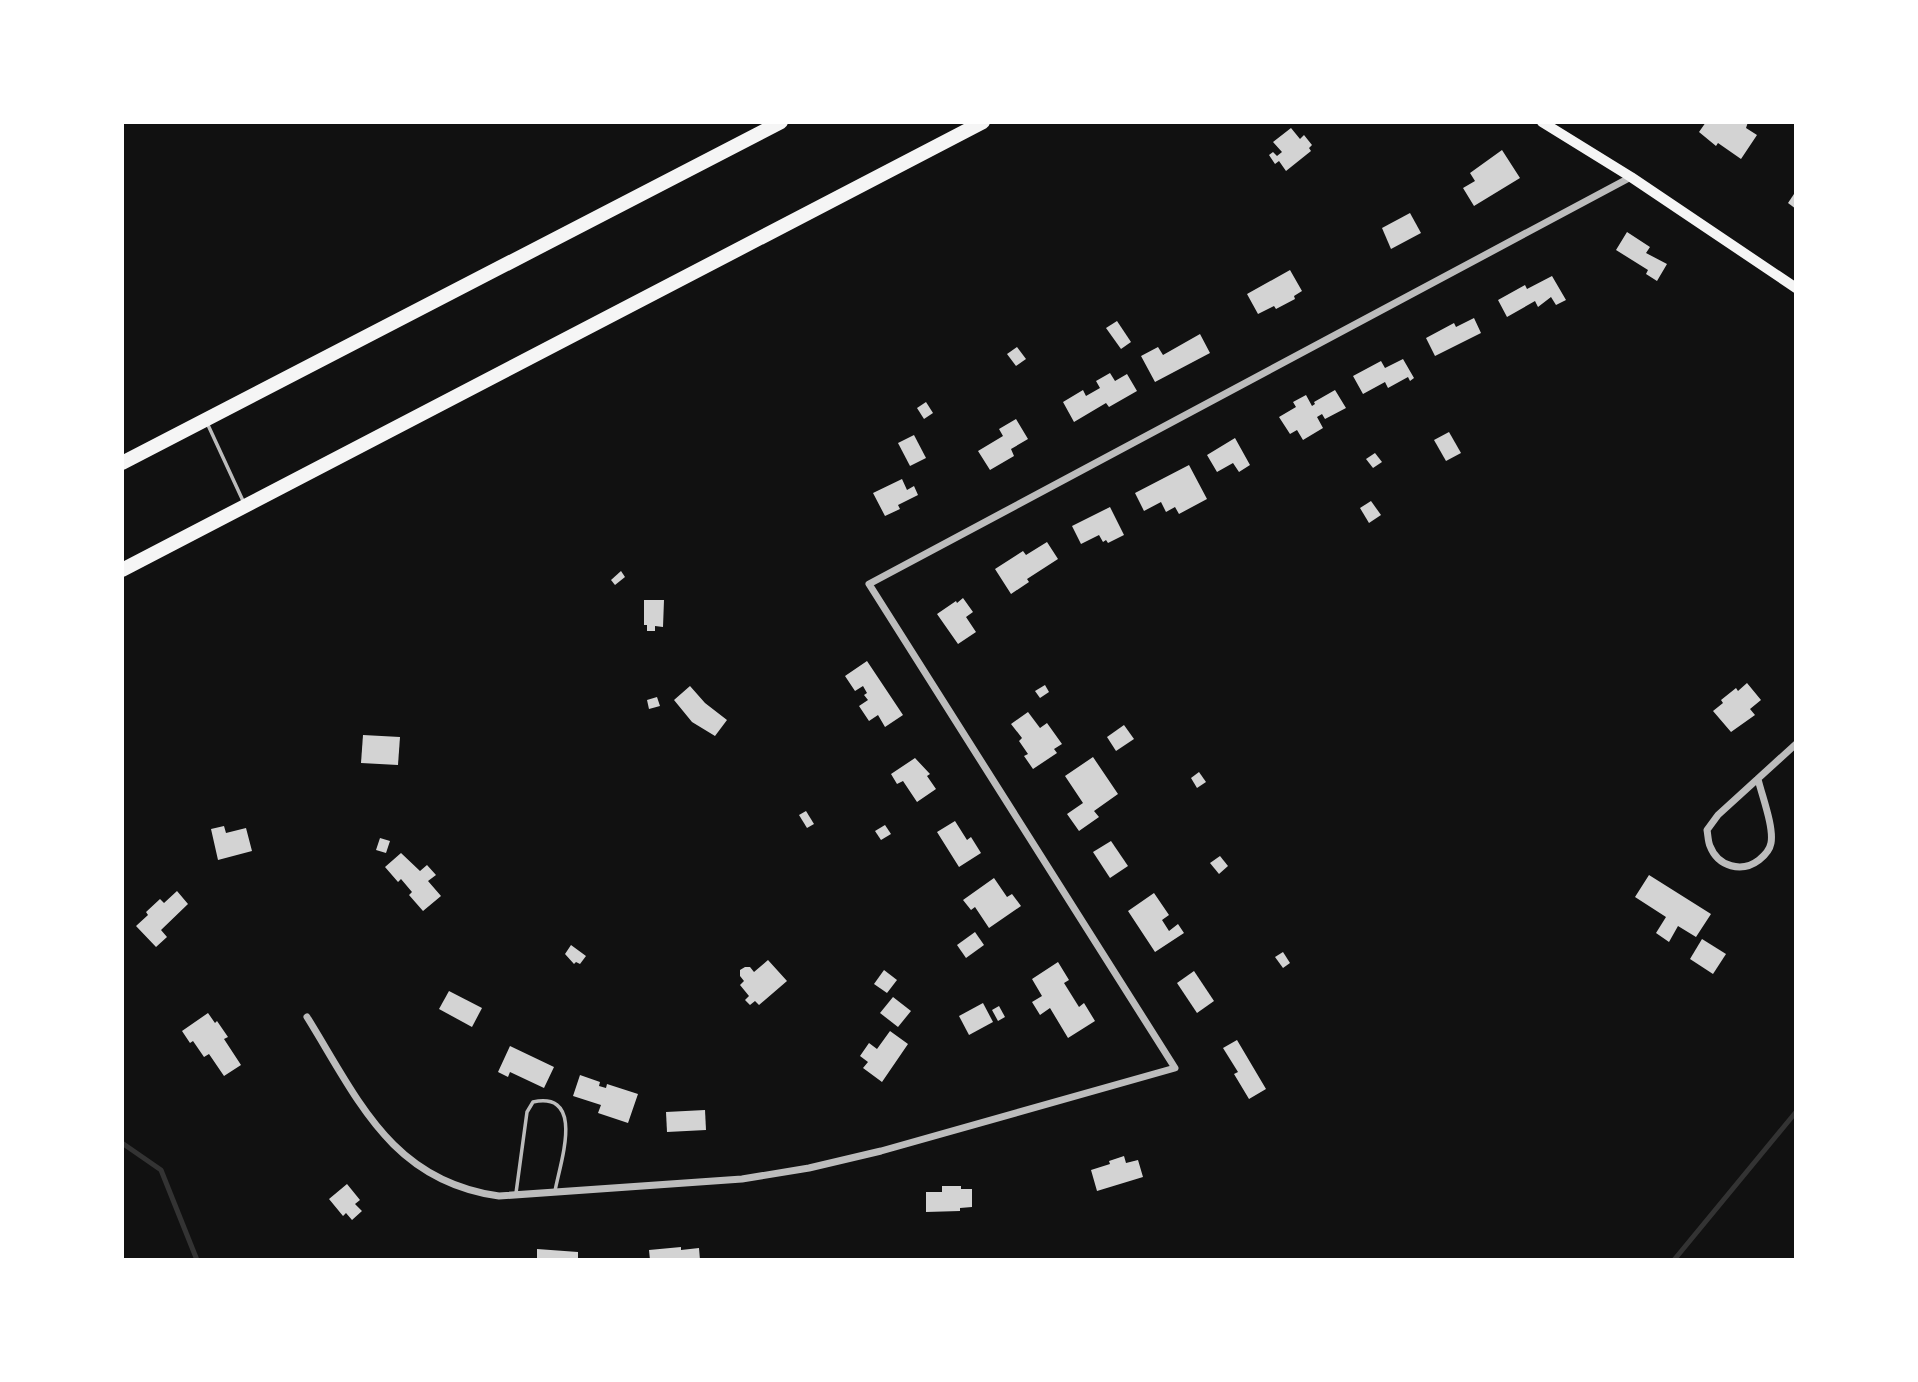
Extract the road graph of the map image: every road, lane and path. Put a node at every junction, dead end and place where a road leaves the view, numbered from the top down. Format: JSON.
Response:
{"nodes":[{"id":1,"x":781,"y":122,"type":"edge"},
{"id":2,"x":983,"y":122,"type":"edge"},
{"id":3,"x":1542,"y":122,"type":"edge"},
{"id":4,"x":1631,"y":177,"type":"junction"},
{"id":5,"x":1796,"y":288,"type":"edge"},
{"id":6,"x":206,"y":419,"type":"junction"},
{"id":7,"x":122,"y":463,"type":"edge"},
{"id":8,"x":246,"y":506,"type":"junction"},
{"id":9,"x":122,"y":570,"type":"edge"},
{"id":10,"x":1796,"y":744,"type":"edge"},
{"id":11,"x":1758,"y":779,"type":"junction"},
{"id":12,"x":307,"y":1017,"type":"dead end"},
{"id":13,"x":554,"y":1192,"type":"junction"},
{"id":14,"x":515,"y":1195,"type":"junction"}],
"edges":[{"from":1,"to":6,"type":"highway"},
{"from":2,"to":8,"type":"highway"},
{"from":3,"to":4,"type":"main road"},
{"from":4,"to":5,"type":"main road"},
{"from":4,"to":13,"type":"street"},
{"from":6,"to":7,"type":"highway"},
{"from":6,"to":8,"type":"lane"},
{"from":8,"to":9,"type":"highway"},
{"from":10,"to":11,"type":"street"},
{"from":11,"to":11,"type":"street"},
{"from":12,"to":14,"type":"street"},
{"from":13,"to":14,"type":"street"},
{"from":13,"to":14,"type":"lane"}]}
